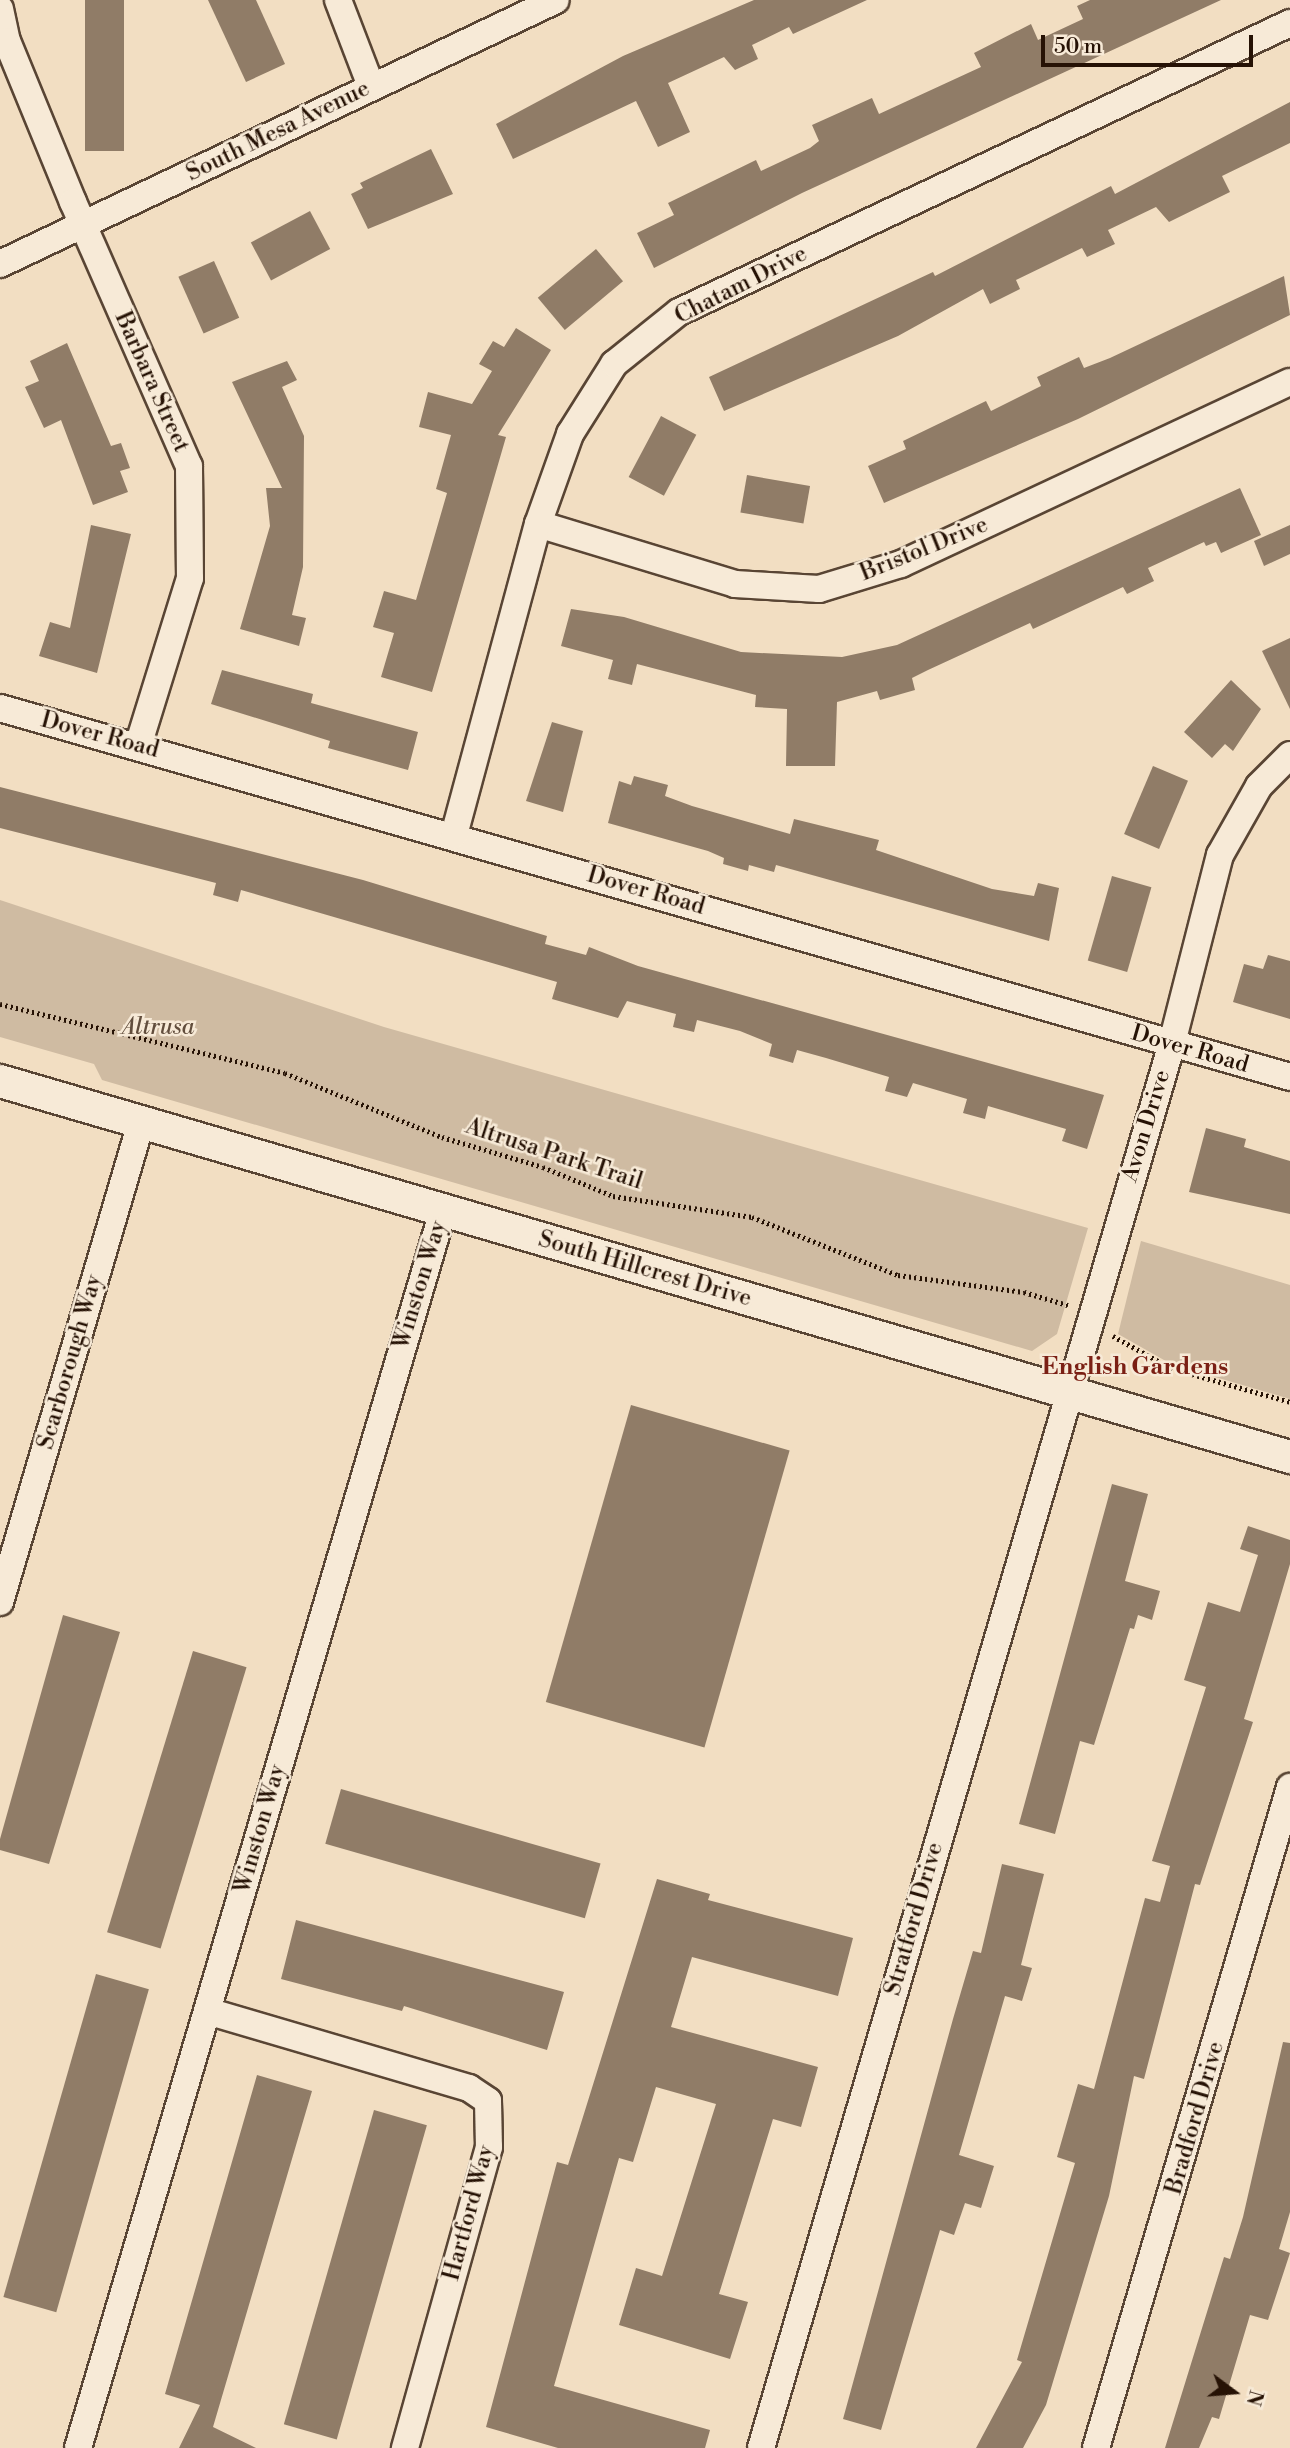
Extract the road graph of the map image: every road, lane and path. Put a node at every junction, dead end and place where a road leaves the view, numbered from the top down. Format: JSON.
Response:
{"nodes":[{"id":1,"x":338,"y":0,"type":"edge"},
{"id":2,"x":548,"y":2,"type":"edge"},
{"id":3,"x":0,"y":9,"type":"edge"},
{"id":4,"x":1290,"y":23,"type":"edge"},
{"id":5,"x":371,"y":86,"type":"junction"},
{"id":6,"x":83,"y":226,"type":"junction"},
{"id":7,"x":0,"y":264,"type":"edge"},
{"id":8,"x":1290,"y":382,"type":"edge"},
{"id":9,"x":538,"y":524,"type":"junction"},
{"id":10,"x":0,"y":708,"type":"edge"},
{"id":11,"x":138,"y":746,"type":"junction"},
{"id":12,"x":1290,"y":755,"type":"edge"},
{"id":13,"x":454,"y":835,"type":"junction"},
{"id":14,"x":0,"y":1004,"type":"edge"},
{"id":15,"x":1171,"y":1043,"type":"junction"},
{"id":16,"x":1290,"y":1077,"type":"edge"},
{"id":17,"x":0,"y":1081,"type":"edge"},
{"id":18,"x":141,"y":1123,"type":"junction"},
{"id":19,"x":443,"y":1210,"type":"junction"},
{"id":20,"x":1088,"y":1318,"type":"junction"},
{"id":21,"x":1066,"y":1391,"type":"junction"},
{"id":22,"x":1290,"y":1402,"type":"edge"},
{"id":23,"x":1290,"y":1457,"type":"edge"},
{"id":24,"x":0,"y":1602,"type":"edge"},
{"id":25,"x":1290,"y":1787,"type":"edge"},
{"id":26,"x":207,"y":2011,"type":"junction"},
{"id":27,"x":79,"y":2448,"type":"edge"},
{"id":28,"x":405,"y":2448,"type":"edge"},
{"id":29,"x":761,"y":2448,"type":"edge"},
{"id":30,"x":1096,"y":2448,"type":"edge"}],
"edges":[{"from":1,"to":5,"type":"street"},
{"from":2,"to":5,"type":"street","name":"South Mesa Avenue"},
{"from":3,"to":6,"type":"street","name":"Barbara Street"},
{"from":4,"to":9,"type":"street","name":"Chatam Drive"},
{"from":5,"to":6,"type":"street","name":"South Mesa Avenue"},
{"from":6,"to":7,"type":"street","name":"South Mesa Avenue"},
{"from":6,"to":11,"type":"street","name":"Barbara Street"},
{"from":8,"to":9,"type":"street","name":"Bristol Drive"},
{"from":9,"to":13,"type":"street","name":"Chatam Drive"},
{"from":10,"to":11,"type":"street","name":"Dover Road"},
{"from":11,"to":13,"type":"street","name":"Dover Road"},
{"from":12,"to":15,"type":"street","name":"Avon Drive"},
{"from":13,"to":15,"type":"street","name":"Dover Road"},
{"from":14,"to":20,"type":"path","name":"Altrusa Park Trail"},
{"from":15,"to":16,"type":"street","name":"Dover Road"},
{"from":15,"to":20,"type":"street","name":"Avon Drive"},
{"from":17,"to":18,"type":"street","name":"South Hillcrest Drive"},
{"from":18,"to":19,"type":"street","name":"South Hillcrest Drive"},
{"from":18,"to":24,"type":"street","name":"Scarborough Way"},
{"from":19,"to":21,"type":"street","name":"South Hillcrest Drive"},
{"from":19,"to":26,"type":"street","name":"Winston Way"},
{"from":20,"to":21,"type":"street","name":"Avon Drive"},
{"from":20,"to":22,"type":"path","name":"Altrusa Park Trail"},
{"from":21,"to":23,"type":"street","name":"South Hillcrest Drive"},
{"from":21,"to":29,"type":"street","name":"Stratford Drive"},
{"from":25,"to":30,"type":"street","name":"Bradford Drive"},
{"from":26,"to":27,"type":"street","name":"Winston Way"},
{"from":26,"to":28,"type":"street","name":"Hartford Way"}]}
